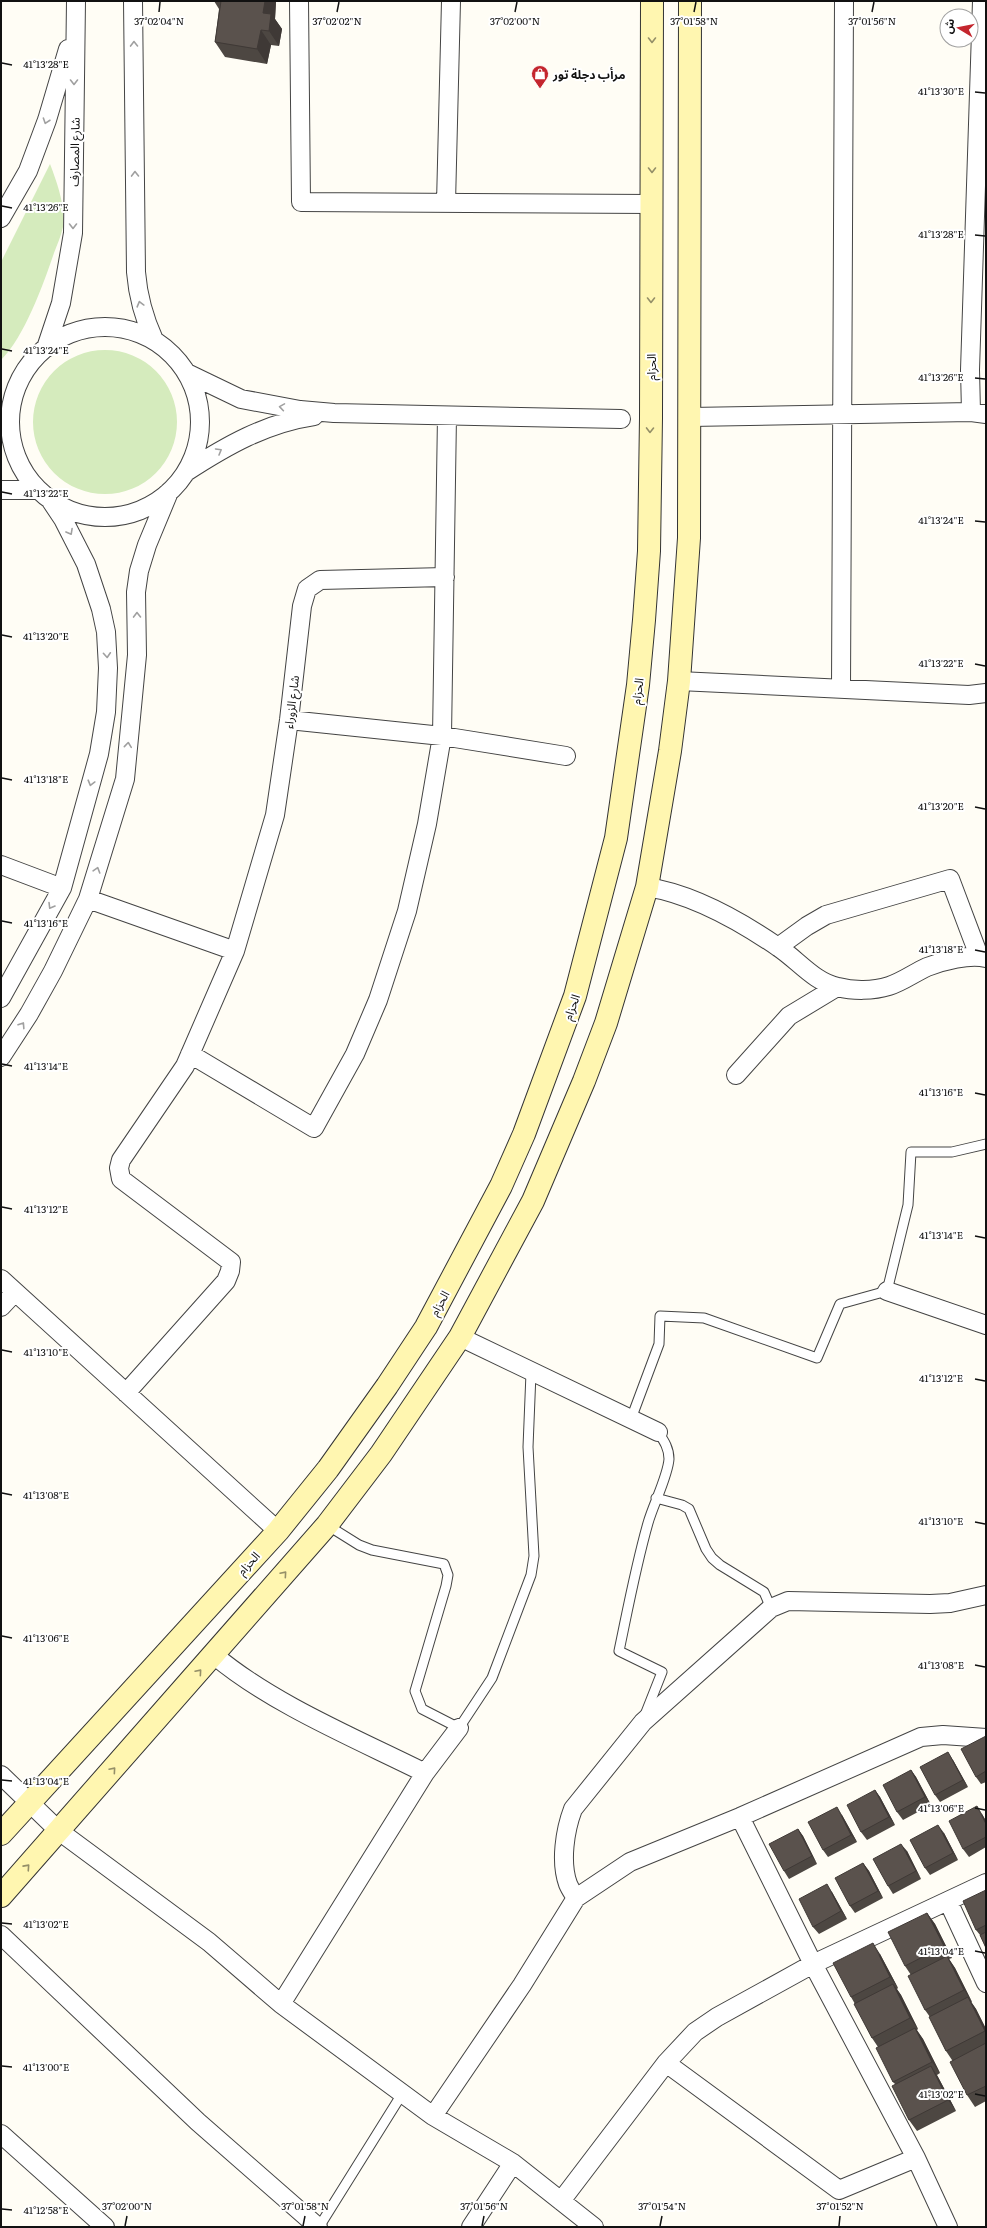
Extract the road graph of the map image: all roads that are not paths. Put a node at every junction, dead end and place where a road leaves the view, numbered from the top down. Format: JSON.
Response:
{"nodes":[{"id":1,"x":76,"y":1,"type":"edge"},
{"id":2,"x":133,"y":1,"type":"edge"},
{"id":3,"x":299,"y":1,"type":"edge"},
{"id":4,"x":451,"y":1,"type":"edge"},
{"id":5,"x":652,"y":1,"type":"edge"},
{"id":6,"x":690,"y":1,"type":"edge"},
{"id":7,"x":844,"y":1,"type":"edge"},
{"id":8,"x":982,"y":1,"type":"edge"},
{"id":9,"x":74,"y":30,"type":"junction"},
{"id":10,"x":446,"y":203,"type":"junction"},
{"id":11,"x":652,"y":204,"type":"junction"},
{"id":12,"x":1,"y":218,"type":"edge"},
{"id":13,"x":154,"y":340,"type":"junction"},
{"id":14,"x":46,"y":348,"type":"junction"},
{"id":15,"x":26,"y":369,"type":"junction"},
{"id":16,"x":186,"y":373,"type":"junction"},
{"id":17,"x":1,"y":394,"type":"edge"},
{"id":18,"x":334,"y":413,"type":"junction"},
{"id":19,"x":978,"y":413,"type":"edge"},
{"id":20,"x":843,"y":414,"type":"junction"},
{"id":21,"x":447,"y":416,"type":"junction"},
{"id":22,"x":690,"y":417,"type":"junction"},
{"id":23,"x":621,"y":419,"type":"dead end"},
{"id":24,"x":186,"y":472,"type":"junction"},
{"id":25,"x":1,"y":490,"type":"edge"},
{"id":26,"x":170,"y":492,"type":"junction"},
{"id":27,"x":44,"y":494,"type":"junction"},
{"id":28,"x":445,"y":577,"type":"junction"},
{"id":29,"x":679,"y":681,"type":"junction"},
{"id":30,"x":841,"y":689,"type":"junction"},
{"id":31,"x":986,"y":693,"type":"edge"},
{"id":32,"x":289,"y":720,"type":"junction"},
{"id":33,"x":442,"y":736,"type":"junction"},
{"id":34,"x":566,"y":756,"type":"dead end"},
{"id":35,"x":1,"y":865,"type":"edge"},
{"id":36,"x":647,"y":887,"type":"junction"},
{"id":37,"x":62,"y":888,"type":"junction"},
{"id":38,"x":88,"y":899,"type":"junction"},
{"id":39,"x":778,"y":947,"type":"junction"},
{"id":40,"x":235,"y":951,"type":"junction"},
{"id":41,"x":983,"y":957,"type":"edge"},
{"id":42,"x":837,"y":987,"type":"junction"},
{"id":43,"x":1,"y":998,"type":"edge"},
{"id":44,"x":190,"y":1054,"type":"junction"},
{"id":45,"x":1,"y":1057,"type":"edge"},
{"id":46,"x":736,"y":1075,"type":"dead end"},
{"id":47,"x":986,"y":1144,"type":"edge"},
{"id":48,"x":1,"y":1279,"type":"edge"},
{"id":49,"x":887,"y":1291,"type":"junction"},
{"id":50,"x":15,"y":1292,"type":"junction"},
{"id":51,"x":1,"y":1307,"type":"edge"},
{"id":52,"x":986,"y":1326,"type":"edge"},
{"id":53,"x":460,"y":1336,"type":"junction"},
{"id":54,"x":531,"y":1372,"type":"junction"},
{"id":55,"x":126,"y":1393,"type":"junction"},
{"id":56,"x":631,"y":1419,"type":"junction"},
{"id":57,"x":658,"y":1432,"type":"joint"},
{"id":58,"x":656,"y":1498,"type":"junction"},
{"id":59,"x":327,"y":1525,"type":"junction"},
{"id":60,"x":278,"y":1531,"type":"junction"},
{"id":61,"x":986,"y":1595,"type":"edge"},
{"id":62,"x":771,"y":1608,"type":"junction"},
{"id":63,"x":214,"y":1655,"type":"junction"},
{"id":64,"x":643,"y":1722,"type":"junction"},
{"id":65,"x":459,"y":1728,"type":"junction"},
{"id":66,"x":986,"y":1738,"type":"edge"},
{"id":67,"x":425,"y":1773,"type":"junction"},
{"id":68,"x":1,"y":1774,"type":"edge"},
{"id":69,"x":30,"y":1802,"type":"junction"},
{"id":70,"x":740,"y":1818,"type":"junction"},
{"id":71,"x":59,"y":1831,"type":"junction"},
{"id":72,"x":1,"y":1834,"type":"edge"},
{"id":73,"x":986,"y":1882,"type":"edge"},
{"id":74,"x":1,"y":1896,"type":"edge"},
{"id":75,"x":576,"y":1898,"type":"junction"},
{"id":76,"x":948,"y":1901,"type":"junction"},
{"id":77,"x":1,"y":1935,"type":"edge"},
{"id":78,"x":813,"y":1964,"type":"junction"},
{"id":79,"x":986,"y":1982,"type":"edge"},
{"id":80,"x":280,"y":2004,"type":"junction"},
{"id":81,"x":666,"y":2063,"type":"junction"},
{"id":82,"x":402,"y":2094,"type":"junction"},
{"id":83,"x":433,"y":2116,"type":"junction"},
{"id":84,"x":1,"y":2134,"type":"edge"},
{"id":85,"x":916,"y":2158,"type":"junction"},
{"id":86,"x":513,"y":2162,"type":"junction"},
{"id":87,"x":561,"y":2201,"type":"junction"},
{"id":88,"x":105,"y":2227,"type":"edge"},
{"id":89,"x":318,"y":2227,"type":"edge"},
{"id":90,"x":471,"y":2227,"type":"edge"},
{"id":91,"x":594,"y":2227,"type":"edge"},
{"id":92,"x":948,"y":2227,"type":"edge"}],
"edges":[{"from":1,"to":9,"type":"street","name":"شارع المصارف"},
{"from":13,"to":2,"type":"street","one_way":true},
{"from":3,"to":10,"type":"street"},
{"from":4,"to":10,"type":"street"},
{"from":5,"to":11,"type":"main road","name":"الحزام","one_way":true},
{"from":6,"to":22,"type":"main road"},
{"from":7,"to":20,"type":"street"},
{"from":8,"to":19,"type":"street"},
{"from":9,"to":12,"type":"street","one_way":true},
{"from":9,"to":14,"type":"street","name":"شارع المصارف","one_way":true},
{"from":10,"to":11,"type":"street"},
{"from":11,"to":60,"type":"main road","name":"الحزام","one_way":true},
{"from":13,"to":14,"type":"street"},
{"from":13,"to":16,"type":"street"},
{"from":14,"to":15,"type":"street"},
{"from":15,"to":17,"type":"street"},
{"from":15,"to":27,"type":"street"},
{"from":18,"to":16,"type":"street","one_way":true},
{"from":16,"to":24,"type":"street"},
{"from":18,"to":21,"type":"street"},
{"from":24,"to":18,"type":"street","one_way":true},
{"from":19,"to":20,"type":"street"},
{"from":20,"to":22,"type":"street"},
{"from":20,"to":30,"type":"street"},
{"from":21,"to":23,"type":"street"},
{"from":21,"to":28,"type":"street"},
{"from":22,"to":29,"type":"main road"},
{"from":24,"to":26,"type":"street"},
{"from":25,"to":27,"type":"street"},
{"from":26,"to":27,"type":"street"},
{"from":38,"to":26,"type":"street","one_way":true},
{"from":27,"to":37,"type":"street","one_way":true},
{"from":28,"to":32,"type":"street","name":"شارع الزوراء"},
{"from":28,"to":33,"type":"street"},
{"from":29,"to":30,"type":"street"},
{"from":29,"to":36,"type":"main road"},
{"from":30,"to":31,"type":"street"},
{"from":32,"to":33,"type":"street"},
{"from":32,"to":40,"type":"street","name":"شارع الزوراء"},
{"from":33,"to":34,"type":"street"},
{"from":33,"to":44,"type":"street"},
{"from":35,"to":37,"type":"street"},
{"from":36,"to":39,"type":"street"},
{"from":36,"to":53,"type":"main road"},
{"from":37,"to":43,"type":"street","one_way":true},
{"from":38,"to":40,"type":"street"},
{"from":45,"to":38,"type":"street","one_way":true},
{"from":39,"to":41,"type":"street"},
{"from":39,"to":42,"type":"street"},
{"from":40,"to":44,"type":"street","name":"شارع الزوراء"},
{"from":41,"to":42,"type":"street"},
{"from":42,"to":46,"type":"street"},
{"from":44,"to":55,"type":"street","name":"شارع الزوراء"},
{"from":47,"to":49,"type":"lane"},
{"from":48,"to":50,"type":"street"},
{"from":49,"to":52,"type":"street"},
{"from":49,"to":56,"type":"lane"},
{"from":50,"to":51,"type":"street"},
{"from":50,"to":55,"type":"street"},
{"from":53,"to":54,"type":"street"},
{"from":53,"to":59,"type":"main road"},
{"from":54,"to":56,"type":"street"},
{"from":54,"to":65,"type":"lane"},
{"from":55,"to":60,"type":"street"},
{"from":56,"to":57,"type":"street"},
{"from":57,"to":58,"type":"lane"},
{"from":58,"to":62,"type":"lane"},
{"from":58,"to":64,"type":"lane"},
{"from":63,"to":59,"type":"main road","one_way":true},
{"from":59,"to":65,"type":"lane"},
{"from":60,"to":69,"type":"main road","name":"الحزام"},
{"from":61,"to":62,"type":"street"},
{"from":62,"to":64,"type":"street"},
{"from":63,"to":67,"type":"street"},
{"from":71,"to":63,"type":"main road","one_way":true},
{"from":64,"to":75,"type":"street"},
{"from":65,"to":67,"type":"street"},
{"from":66,"to":70,"type":"street"},
{"from":67,"to":80,"type":"street"},
{"from":68,"to":69,"type":"street"},
{"from":69,"to":71,"type":"street"},
{"from":69,"to":72,"type":"main road","name":"الحزام"},
{"from":70,"to":75,"type":"street"},
{"from":70,"to":78,"type":"street"},
{"from":74,"to":71,"type":"main road","one_way":true},
{"from":71,"to":80,"type":"street"},
{"from":73,"to":76,"type":"street"},
{"from":75,"to":83,"type":"street"},
{"from":76,"to":78,"type":"street"},
{"from":76,"to":79,"type":"street"},
{"from":77,"to":89,"type":"street"},
{"from":78,"to":81,"type":"street"},
{"from":78,"to":85,"type":"street"},
{"from":80,"to":82,"type":"street"},
{"from":81,"to":85,"type":"street"},
{"from":81,"to":87,"type":"street"},
{"from":82,"to":83,"type":"street"},
{"from":82,"to":89,"type":"lane"},
{"from":83,"to":86,"type":"street"},
{"from":84,"to":88,"type":"street"},
{"from":85,"to":92,"type":"street"},
{"from":86,"to":87,"type":"street"},
{"from":86,"to":90,"type":"street"},
{"from":87,"to":91,"type":"street"}]}
